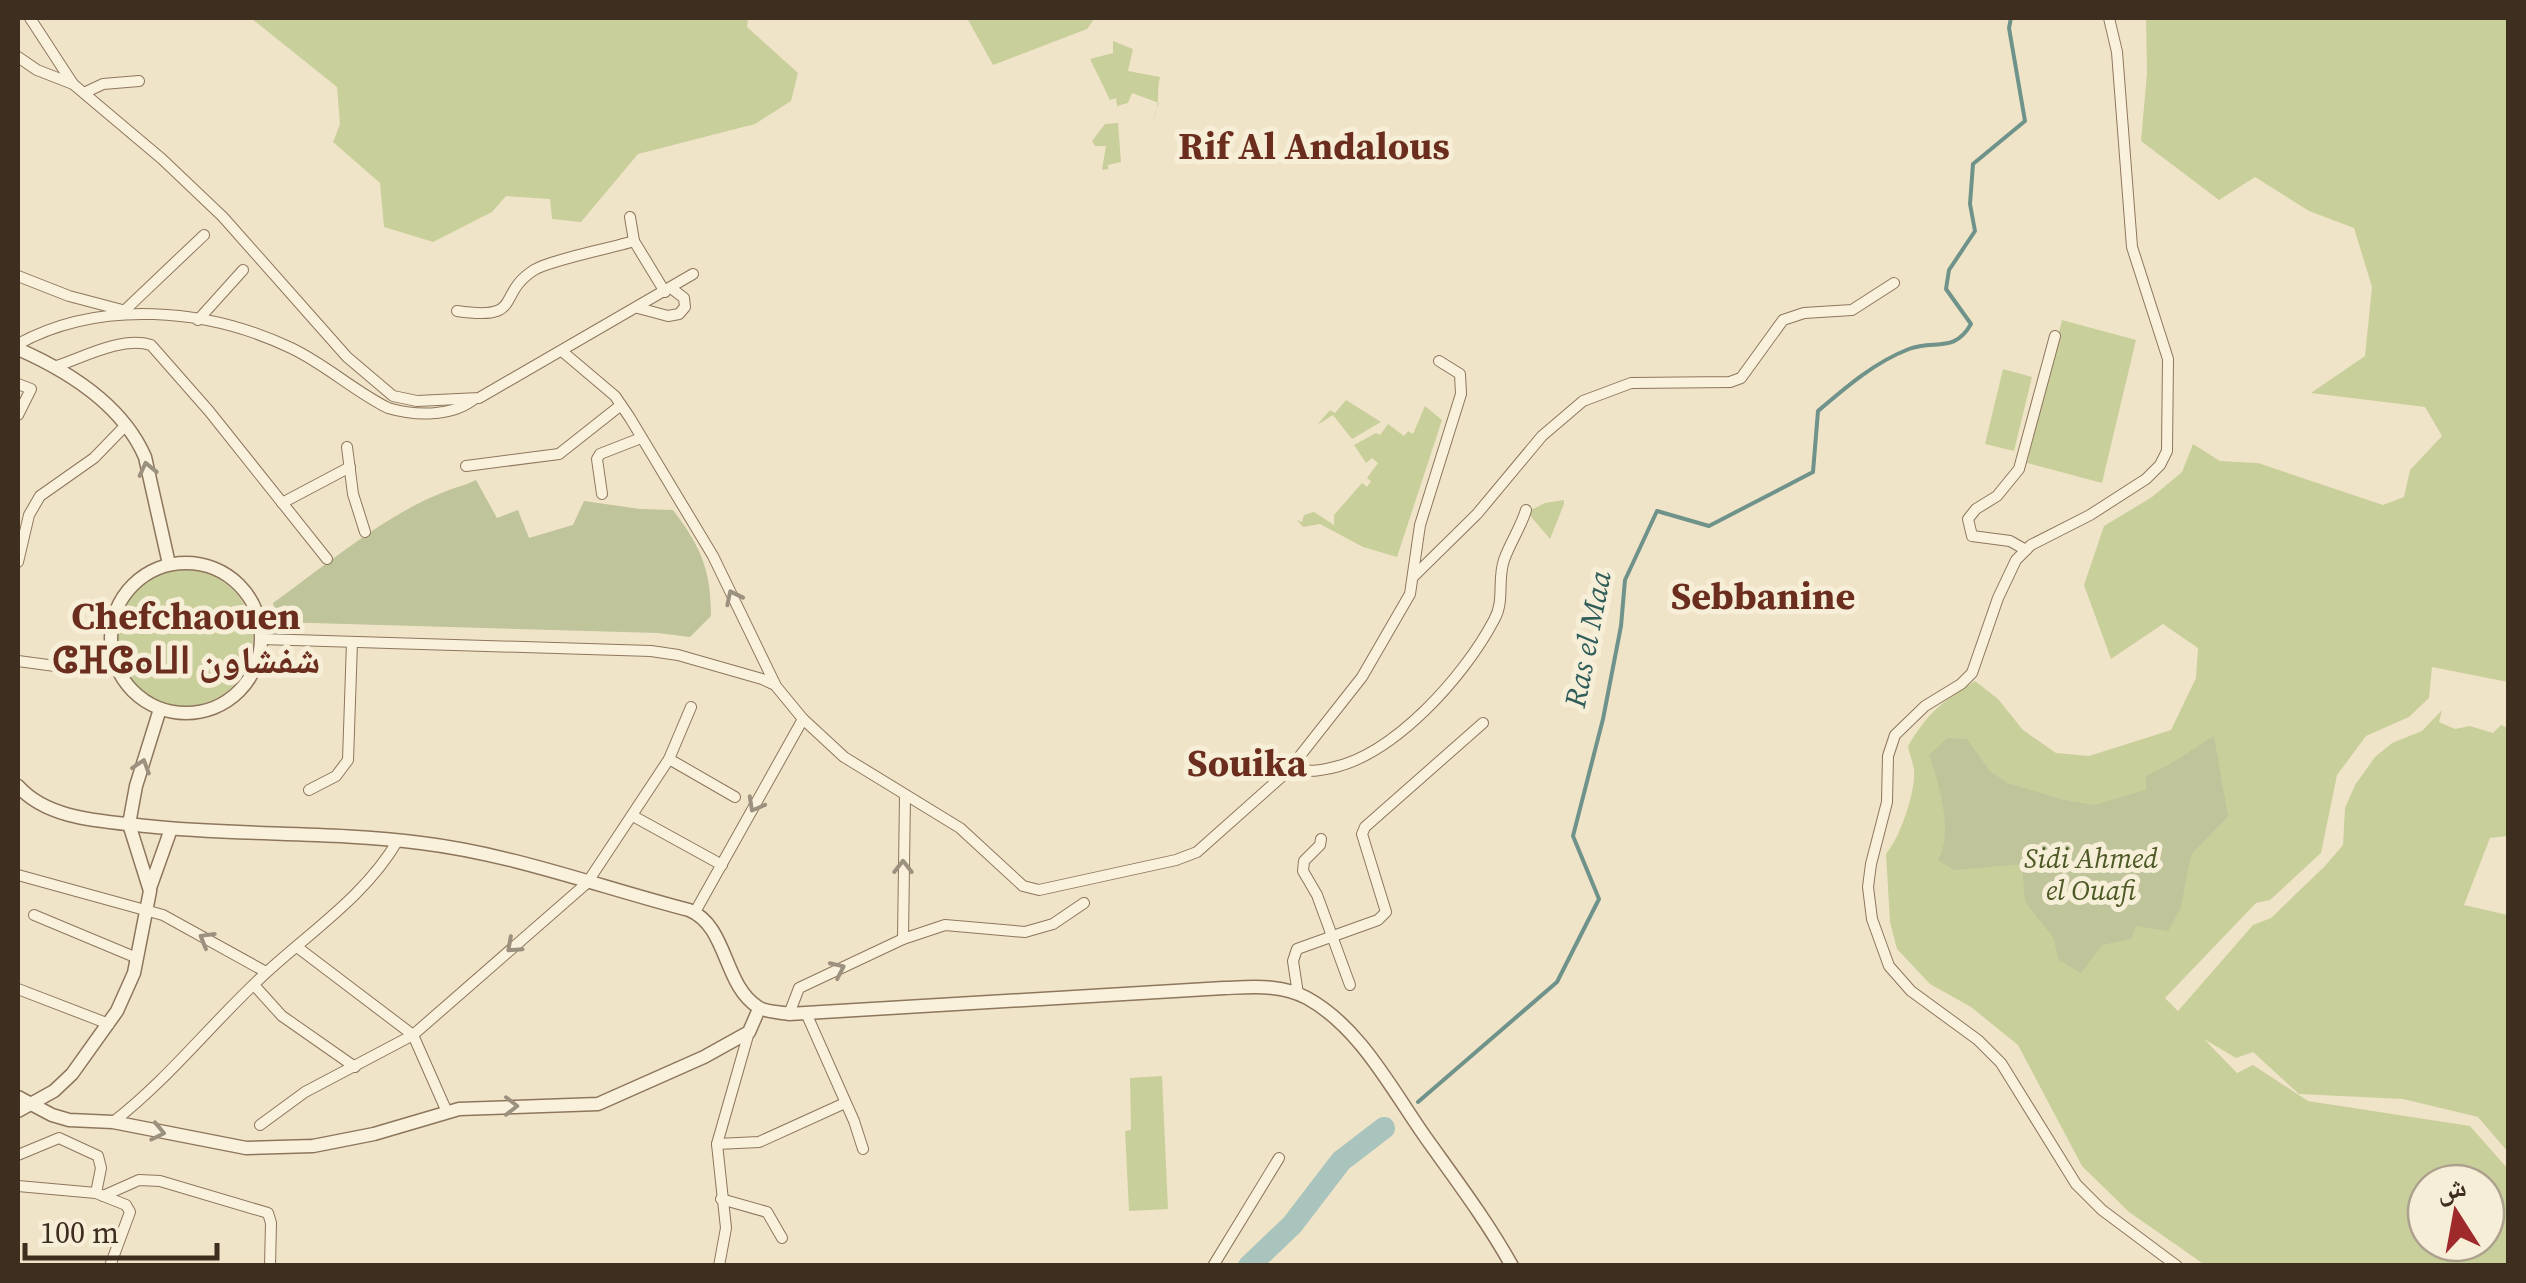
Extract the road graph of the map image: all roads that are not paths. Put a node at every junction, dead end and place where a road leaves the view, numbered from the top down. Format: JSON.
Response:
{"nodes":[{"id":1,"x":30,"y":18,"type":"edge"},
{"id":2,"x":2110,"y":18,"type":"edge"},
{"id":3,"x":18,"y":57,"type":"edge"},
{"id":4,"x":139,"y":80,"type":"dead end"},
{"id":5,"x":73,"y":84,"type":"junction"},
{"id":6,"x":86,"y":92,"type":"junction"},
{"id":7,"x":630,"y":217,"type":"dead end"},
{"id":8,"x":204,"y":235,"type":"dead end"},
{"id":9,"x":634,"y":241,"type":"junction"},
{"id":10,"x":243,"y":270,"type":"dead end"},
{"id":11,"x":692,"y":274,"type":"dead end"},
{"id":12,"x":18,"y":276,"type":"edge"},
{"id":13,"x":1894,"y":283,"type":"dead end"},
{"id":14,"x":668,"y":290,"type":"junction"},
{"id":15,"x":638,"y":308,"type":"junction"},
{"id":16,"x":128,"y":311,"type":"junction"},
{"id":17,"x":458,"y":311,"type":"dead end"},
{"id":18,"x":198,"y":320,"type":"junction"},
{"id":19,"x":2055,"y":336,"type":"dead end"},
{"id":20,"x":18,"y":346,"type":"edge"},
{"id":21,"x":563,"y":352,"type":"junction"},
{"id":22,"x":1440,"y":360,"type":"dead end"},
{"id":23,"x":57,"y":366,"type":"junction"},
{"id":24,"x":18,"y":384,"type":"edge"},
{"id":25,"x":474,"y":399,"type":"junction"},
{"id":26,"x":621,"y":406,"type":"junction"},
{"id":27,"x":18,"y":415,"type":"edge"},
{"id":28,"x":124,"y":426,"type":"junction"},
{"id":29,"x":641,"y":438,"type":"junction"},
{"id":30,"x":347,"y":448,"type":"dead end"},
{"id":31,"x":466,"y":466,"type":"dead end"},
{"id":32,"x":350,"y":467,"type":"junction"},
{"id":33,"x":602,"y":494,"type":"dead end"},
{"id":34,"x":282,"y":503,"type":"junction"},
{"id":35,"x":1526,"y":510,"type":"dead end"},
{"id":36,"x":365,"y":532,"type":"dead end"},
{"id":37,"x":2026,"y":550,"type":"junction"},
{"id":38,"x":326,"y":559,"type":"dead end"},
{"id":39,"x":18,"y":562,"type":"edge"},
{"id":40,"x":169,"y":564,"type":"junction"},
{"id":41,"x":1414,"y":576,"type":"junction"},
{"id":42,"x":262,"y":639,"type":"junction"},
{"id":43,"x":352,"y":642,"type":"junction"},
{"id":44,"x":18,"y":661,"type":"edge"},
{"id":45,"x":84,"y":670,"type":"dead end"},
{"id":46,"x":775,"y":685,"type":"junction"},
{"id":47,"x":691,"y":707,"type":"dead end"},
{"id":48,"x":160,"y":708,"type":"junction"},
{"id":49,"x":803,"y":720,"type":"junction"},
{"id":50,"x":1483,"y":723,"type":"dead end"},
{"id":51,"x":669,"y":759,"type":"junction"},
{"id":52,"x":1294,"y":764,"type":"junction"},
{"id":53,"x":18,"y":786,"type":"edge"},
{"id":54,"x":309,"y":790,"type":"dead end"},
{"id":55,"x":735,"y":796,"type":"dead end"},
{"id":56,"x":905,"y":796,"type":"junction"},
{"id":57,"x":632,"y":816,"type":"junction"},
{"id":58,"x":129,"y":824,"type":"junction"},
{"id":59,"x":171,"y":829,"type":"junction"},
{"id":60,"x":1321,"y":839,"type":"dead end"},
{"id":61,"x":398,"y":840,"type":"junction"},
{"id":62,"x":722,"y":865,"type":"junction"},
{"id":63,"x":18,"y":875,"type":"edge"},
{"id":64,"x":587,"y":883,"type":"junction"},
{"id":65,"x":150,"y":890,"type":"junction"},
{"id":66,"x":1084,"y":903,"type":"dead end"},
{"id":67,"x":145,"y":908,"type":"junction"},
{"id":68,"x":695,"y":912,"type":"junction"},
{"id":69,"x":34,"y":915,"type":"dead end"},
{"id":70,"x":1334,"y":935,"type":"junction"},
{"id":71,"x":903,"y":938,"type":"junction"},
{"id":72,"x":296,"y":947,"type":"junction"},
{"id":73,"x":137,"y":958,"type":"junction"},
{"id":74,"x":266,"y":972,"type":"junction"},
{"id":75,"x":254,"y":985,"type":"junction"},
{"id":76,"x":1350,"y":986,"type":"dead end"},
{"id":77,"x":18,"y":990,"type":"edge"},
{"id":78,"x":1298,"y":994,"type":"junction"},
{"id":79,"x":759,"y":1009,"type":"junction"},
{"id":80,"x":806,"y":1013,"type":"junction"},
{"id":81,"x":789,"y":1014,"type":"junction"},
{"id":82,"x":109,"y":1024,"type":"junction"},
{"id":83,"x":749,"y":1032,"type":"junction"},
{"id":84,"x":413,"y":1036,"type":"junction"},
{"id":85,"x":354,"y":1068,"type":"junction"},
{"id":86,"x":846,"y":1103,"type":"junction"},
{"id":87,"x":22,"y":1104,"type":"edge"},
{"id":88,"x":448,"y":1112,"type":"junction"},
{"id":89,"x":112,"y":1122,"type":"junction"},
{"id":90,"x":260,"y":1124,"type":"dead end"},
{"id":91,"x":717,"y":1144,"type":"junction"},
{"id":92,"x":863,"y":1149,"type":"dead end"},
{"id":93,"x":18,"y":1155,"type":"edge"},
{"id":94,"x":1279,"y":1158,"type":"dead end"},
{"id":95,"x":18,"y":1186,"type":"edge"},
{"id":96,"x":99,"y":1195,"type":"junction"},
{"id":97,"x":721,"y":1199,"type":"junction"},
{"id":98,"x":782,"y":1238,"type":"dead end"},
{"id":99,"x":1509,"y":1264,"type":"edge"},
{"id":100,"x":110,"y":1266,"type":"edge"},
{"id":101,"x":270,"y":1266,"type":"edge"},
{"id":102,"x":719,"y":1266,"type":"edge"},
{"id":103,"x":1213,"y":1266,"type":"edge"},
{"id":104,"x":2177,"y":1266,"type":"edge"}],
"edges":[{"from":1,"to":5,"type":"street"},
{"from":2,"to":37,"type":"street"},
{"from":3,"to":5,"type":"street"},
{"from":4,"to":6,"type":"street"},
{"from":5,"to":6,"type":"street"},
{"from":6,"to":25,"type":"street"},
{"from":7,"to":9,"type":"street"},
{"from":8,"to":16,"type":"street"},
{"from":9,"to":14,"type":"street"},
{"from":9,"to":17,"type":"street"},
{"from":10,"to":18,"type":"street"},
{"from":11,"to":14,"type":"street"},
{"from":12,"to":16,"type":"street"},
{"from":13,"to":41,"type":"street"},
{"from":14,"to":15,"type":"street"},
{"from":14,"to":15,"type":"street"},
{"from":15,"to":21,"type":"street"},
{"from":16,"to":18,"type":"street"},
{"from":16,"to":20,"type":"street"},
{"from":18,"to":25,"type":"street"},
{"from":19,"to":37,"type":"street"},
{"from":20,"to":23,"type":"street"},
{"from":21,"to":25,"type":"street"},
{"from":21,"to":26,"type":"street"},
{"from":22,"to":41,"type":"street"},
{"from":23,"to":28,"type":"street"},
{"from":23,"to":34,"type":"street"},
{"from":24,"to":27,"type":"street"},
{"from":26,"to":29,"type":"street"},
{"from":26,"to":31,"type":"street"},
{"from":28,"to":39,"type":"street"},
{"from":40,"to":28,"type":"street","one_way":true},
{"from":29,"to":33,"type":"street"},
{"from":46,"to":29,"type":"street","one_way":true},
{"from":30,"to":32,"type":"street"},
{"from":32,"to":34,"type":"street"},
{"from":32,"to":36,"type":"street"},
{"from":34,"to":38,"type":"street"},
{"from":35,"to":52,"type":"street"},
{"from":37,"to":104,"type":"street"},
{"from":40,"to":42,"type":"street"},
{"from":40,"to":48,"type":"street"},
{"from":41,"to":52,"type":"street"},
{"from":42,"to":43,"type":"street"},
{"from":42,"to":48,"type":"street"},
{"from":43,"to":46,"type":"street"},
{"from":43,"to":54,"type":"street"},
{"from":44,"to":45,"type":"street"},
{"from":46,"to":49,"type":"street"},
{"from":47,"to":51,"type":"street"},
{"from":58,"to":48,"type":"street","one_way":true},
{"from":49,"to":56,"type":"street"},
{"from":49,"to":62,"type":"street","one_way":true},
{"from":50,"to":70,"type":"street"},
{"from":51,"to":55,"type":"street"},
{"from":51,"to":57,"type":"street"},
{"from":52,"to":56,"type":"street"},
{"from":53,"to":58,"type":"street"},
{"from":71,"to":56,"type":"street","one_way":true},
{"from":57,"to":62,"type":"street"},
{"from":57,"to":64,"type":"street"},
{"from":58,"to":59,"type":"street"},
{"from":58,"to":65,"type":"street"},
{"from":59,"to":61,"type":"street"},
{"from":59,"to":65,"type":"street"},
{"from":60,"to":70,"type":"street"},
{"from":61,"to":64,"type":"street"},
{"from":61,"to":72,"type":"street"},
{"from":62,"to":68,"type":"street"},
{"from":63,"to":67,"type":"street"},
{"from":64,"to":68,"type":"street"},
{"from":64,"to":84,"type":"street","one_way":true},
{"from":65,"to":67,"type":"street"},
{"from":66,"to":71,"type":"street"},
{"from":67,"to":73,"type":"street"},
{"from":74,"to":67,"type":"street","one_way":true},
{"from":68,"to":79,"type":"street"},
{"from":69,"to":73,"type":"street"},
{"from":70,"to":76,"type":"street"},
{"from":70,"to":78,"type":"street"},
{"from":81,"to":71,"type":"street","one_way":true},
{"from":72,"to":74,"type":"street"},
{"from":72,"to":84,"type":"street"},
{"from":73,"to":82,"type":"street"},
{"from":74,"to":75,"type":"street"},
{"from":75,"to":85,"type":"street"},
{"from":75,"to":89,"type":"street"},
{"from":77,"to":82,"type":"street"},
{"from":78,"to":80,"type":"street"},
{"from":78,"to":99,"type":"street"},
{"from":79,"to":81,"type":"street"},
{"from":79,"to":83,"type":"street"},
{"from":80,"to":81,"type":"street"},
{"from":80,"to":86,"type":"street"},
{"from":82,"to":87,"type":"street"},
{"from":88,"to":83,"type":"street","one_way":true},
{"from":83,"to":91,"type":"street"},
{"from":84,"to":85,"type":"street"},
{"from":84,"to":88,"type":"street"},
{"from":85,"to":90,"type":"street"},
{"from":86,"to":91,"type":"street"},
{"from":86,"to":92,"type":"street"},
{"from":87,"to":89,"type":"street"},
{"from":89,"to":88,"type":"street","one_way":true},
{"from":91,"to":97,"type":"street"},
{"from":93,"to":96,"type":"street"},
{"from":94,"to":103,"type":"street"},
{"from":95,"to":96,"type":"street"},
{"from":96,"to":100,"type":"street"},
{"from":96,"to":101,"type":"street"},
{"from":97,"to":98,"type":"street"},
{"from":97,"to":102,"type":"street"}]}
